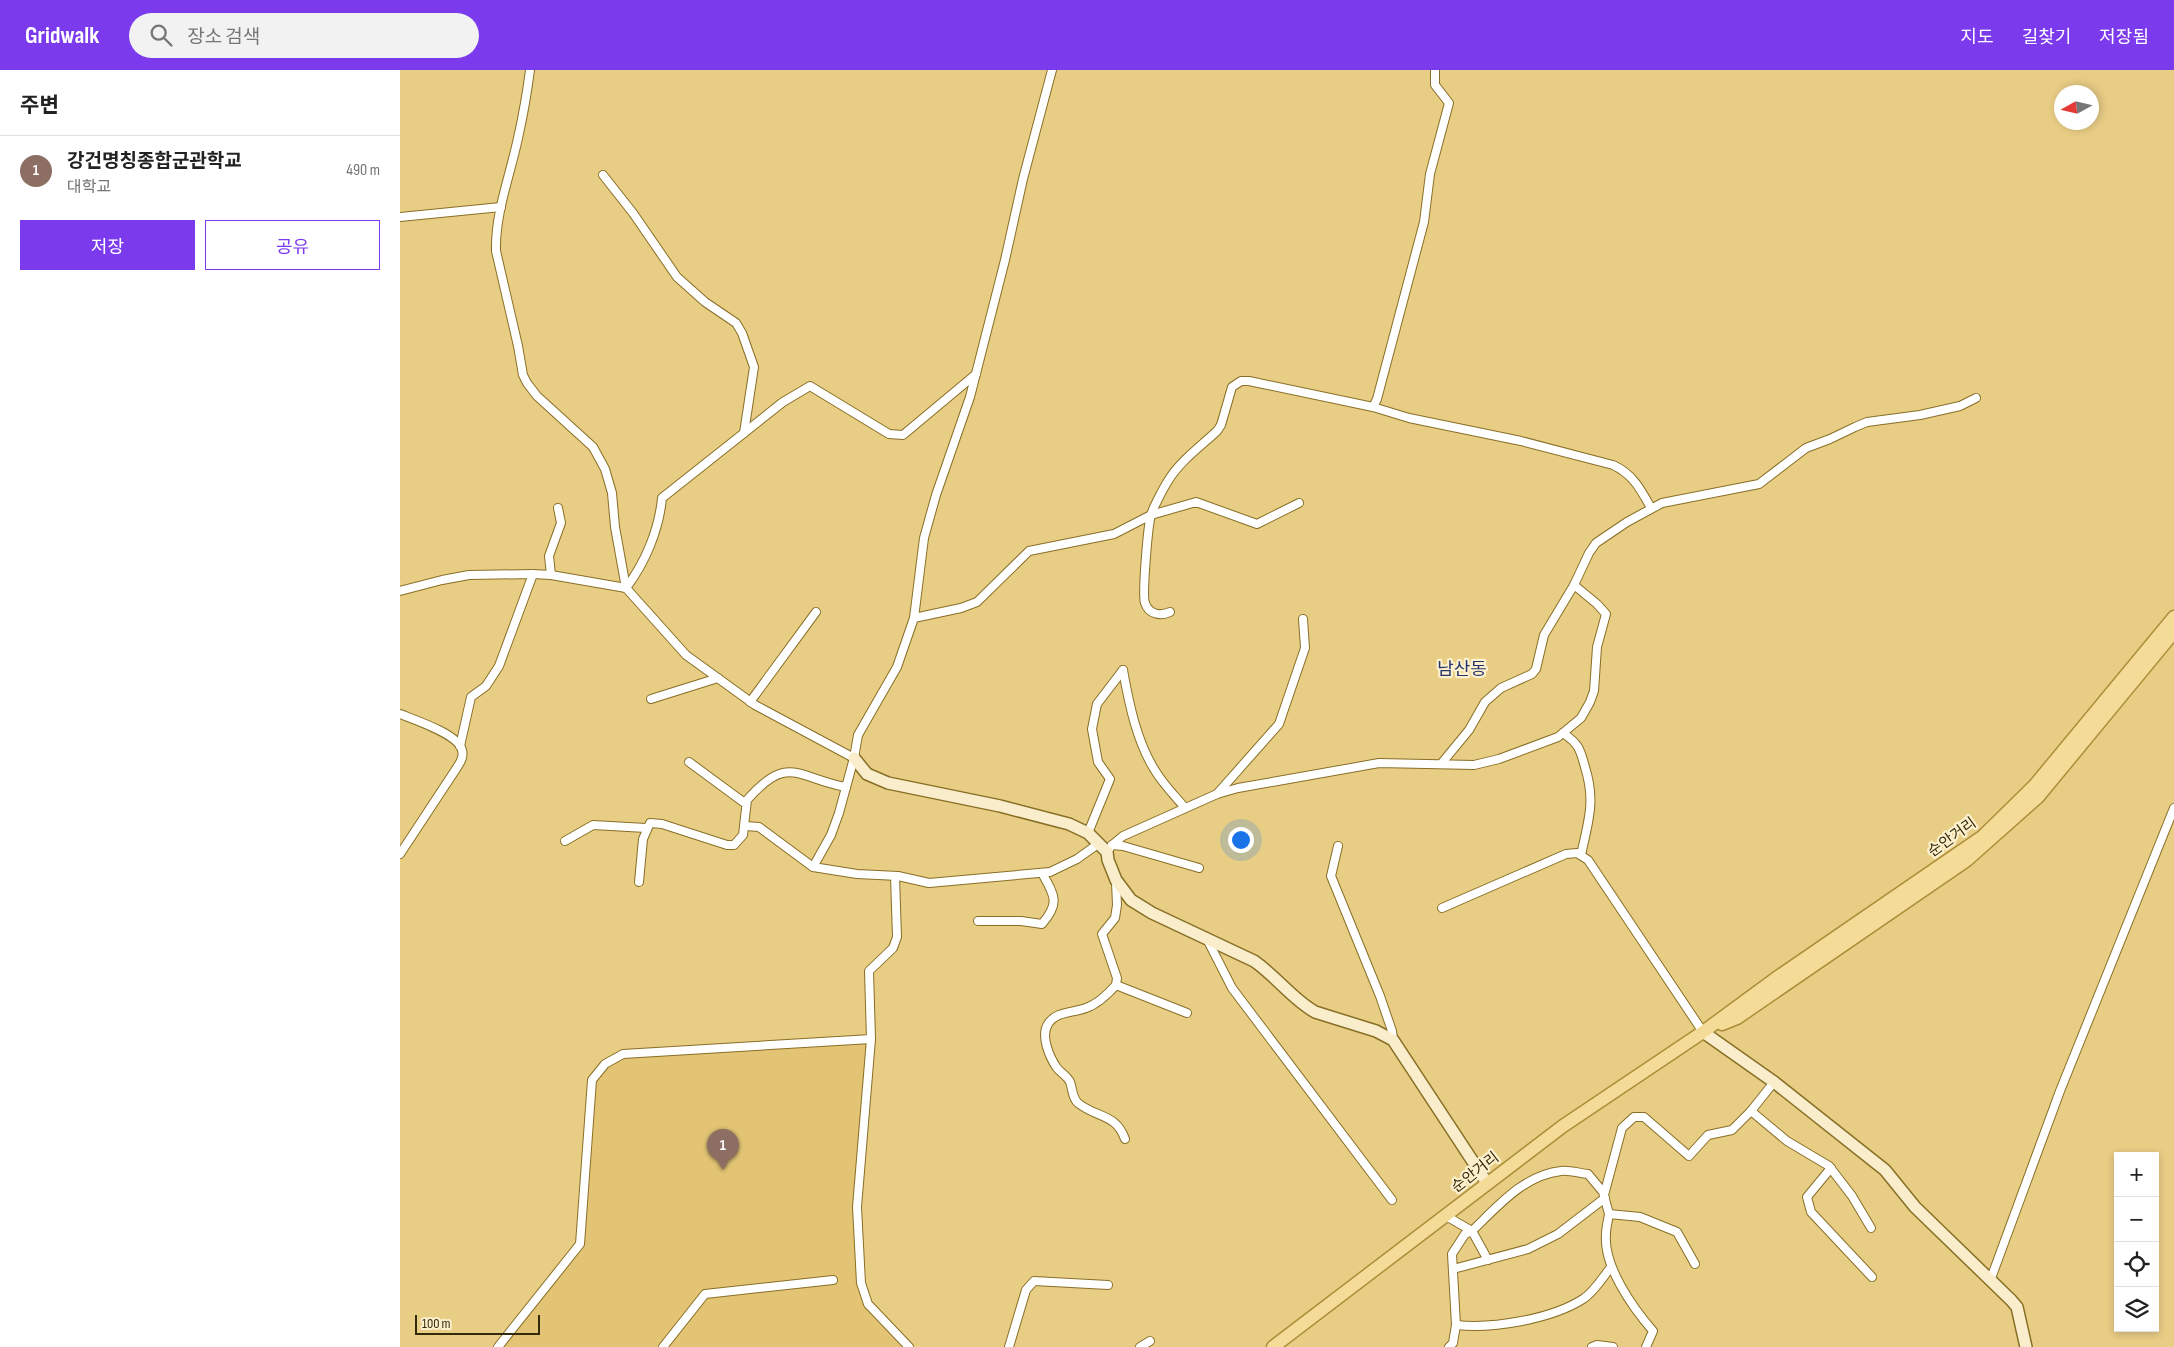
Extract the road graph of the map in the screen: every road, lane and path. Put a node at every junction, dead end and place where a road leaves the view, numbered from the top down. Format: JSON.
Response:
{"nodes":[{"id":1,"x":530,"y":70,"type":"edge"},
{"id":2,"x":1052,"y":70,"type":"edge"},
{"id":3,"x":1435,"y":70,"type":"edge"},
{"id":4,"x":603,"y":175,"type":"dead end"},
{"id":5,"x":501,"y":207,"type":"junction"},
{"id":6,"x":400,"y":217,"type":"edge"},
{"id":7,"x":976,"y":374,"type":"junction"},
{"id":8,"x":1976,"y":398,"type":"dead end"},
{"id":9,"x":1373,"y":408,"type":"junction"},
{"id":10,"x":744,"y":433,"type":"junction"},
{"id":11,"x":1299,"y":503,"type":"dead end"},
{"id":12,"x":558,"y":508,"type":"dead end"},
{"id":13,"x":1651,"y":508,"type":"junction"},
{"id":14,"x":1151,"y":515,"type":"junction"},
{"id":15,"x":533,"y":574,"type":"junction"},
{"id":16,"x":551,"y":575,"type":"junction"},
{"id":17,"x":1574,"y":585,"type":"junction"},
{"id":18,"x":626,"y":588,"type":"junction"},
{"id":19,"x":400,"y":591,"type":"edge"},
{"id":20,"x":816,"y":612,"type":"dead end"},
{"id":21,"x":1170,"y":612,"type":"dead end"},
{"id":22,"x":2174,"y":617,"type":"edge"},
{"id":23,"x":914,"y":618,"type":"junction"},
{"id":24,"x":1303,"y":619,"type":"dead end"},
{"id":25,"x":2174,"y":632,"type":"edge"},
{"id":26,"x":718,"y":678,"type":"junction"},
{"id":27,"x":651,"y":699,"type":"dead end"},
{"id":28,"x":750,"y":702,"type":"junction"},
{"id":29,"x":400,"y":714,"type":"edge"},
{"id":30,"x":1563,"y":733,"type":"junction"},
{"id":31,"x":460,"y":746,"type":"junction"},
{"id":32,"x":854,"y":758,"type":"junction"},
{"id":33,"x":689,"y":762,"type":"dead end"},
{"id":34,"x":1441,"y":764,"type":"junction"},
{"id":35,"x":846,"y":787,"type":"junction"},
{"id":36,"x":1217,"y":794,"type":"junction"},
{"id":37,"x":746,"y":804,"type":"junction"},
{"id":38,"x":1185,"y":808,"type":"junction"},
{"id":39,"x":2174,"y":808,"type":"edge"},
{"id":40,"x":745,"y":826,"type":"junction"},
{"id":41,"x":646,"y":828,"type":"junction"},
{"id":42,"x":1088,"y":833,"type":"junction"},
{"id":43,"x":565,"y":842,"type":"dead end"},
{"id":44,"x":1098,"y":844,"type":"junction"},
{"id":45,"x":1338,"y":846,"type":"dead end"},
{"id":46,"x":1109,"y":849,"type":"junction"},
{"id":47,"x":400,"y":854,"type":"edge"},
{"id":48,"x":1581,"y":856,"type":"junction"},
{"id":49,"x":812,"y":867,"type":"junction"},
{"id":50,"x":1200,"y":868,"type":"dead end"},
{"id":51,"x":1042,"y":873,"type":"junction"},
{"id":52,"x":895,"y":876,"type":"junction"},
{"id":53,"x":1116,"y":880,"type":"junction"},
{"id":54,"x":639,"y":882,"type":"dead end"},
{"id":55,"x":1442,"y":908,"type":"dead end"},
{"id":56,"x":978,"y":921,"type":"dead end"},
{"id":57,"x":1207,"y":939,"type":"junction"},
{"id":58,"x":1116,"y":985,"type":"junction"},
{"id":59,"x":1187,"y":1013,"type":"dead end"},
{"id":60,"x":1703,"y":1032,"type":"junction"},
{"id":61,"x":871,"y":1039,"type":"junction"},
{"id":62,"x":1393,"y":1040,"type":"junction"},
{"id":63,"x":1774,"y":1082,"type":"junction"},
{"id":64,"x":1752,"y":1111,"type":"junction"},
{"id":65,"x":1125,"y":1139,"type":"dead end"},
{"id":66,"x":1831,"y":1168,"type":"junction"},
{"id":67,"x":1487,"y":1183,"type":"junction"},
{"id":68,"x":1604,"y":1196,"type":"junction"},
{"id":69,"x":1392,"y":1200,"type":"dead end"},
{"id":70,"x":1609,"y":1214,"type":"junction"},
{"id":71,"x":1446,"y":1216,"type":"junction"},
{"id":72,"x":1871,"y":1228,"type":"dead end"},
{"id":73,"x":1472,"y":1231,"type":"junction"},
{"id":74,"x":1488,"y":1260,"type":"junction"},
{"id":75,"x":1695,"y":1264,"type":"dead end"},
{"id":76,"x":1612,"y":1267,"type":"junction"},
{"id":77,"x":1453,"y":1269,"type":"junction"},
{"id":78,"x":1872,"y":1277,"type":"dead end"},
{"id":79,"x":833,"y":1280,"type":"dead end"},
{"id":80,"x":1990,"y":1281,"type":"junction"},
{"id":81,"x":1108,"y":1285,"type":"dead end"},
{"id":82,"x":1456,"y":1326,"type":"junction"},
{"id":83,"x":1150,"y":1340,"type":"dead end"},
{"id":84,"x":498,"y":1347,"type":"edge"},
{"id":85,"x":663,"y":1347,"type":"edge"},
{"id":86,"x":909,"y":1347,"type":"edge"},
{"id":87,"x":1008,"y":1347,"type":"edge"},
{"id":88,"x":1140,"y":1347,"type":"edge"},
{"id":89,"x":1273,"y":1347,"type":"edge"},
{"id":90,"x":1449,"y":1347,"type":"edge"},
{"id":91,"x":1592,"y":1347,"type":"edge"},
{"id":92,"x":1613,"y":1347,"type":"edge"},
{"id":93,"x":1646,"y":1347,"type":"edge"},
{"id":94,"x":2026,"y":1347,"type":"edge"}],
"edges":[{"from":1,"to":5,"type":"street"},
{"from":2,"to":7,"type":"street"},
{"from":3,"to":9,"type":"street"},
{"from":4,"to":10,"type":"street"},
{"from":5,"to":6,"type":"street"},
{"from":5,"to":18,"type":"street"},
{"from":7,"to":10,"type":"street"},
{"from":7,"to":23,"type":"street"},
{"from":8,"to":13,"type":"street"},
{"from":9,"to":13,"type":"street"},
{"from":9,"to":14,"type":"street"},
{"from":10,"to":18,"type":"street"},
{"from":11,"to":14,"type":"street"},
{"from":12,"to":16,"type":"street"},
{"from":13,"to":17,"type":"street"},
{"from":14,"to":21,"type":"street"},
{"from":14,"to":23,"type":"street"},
{"from":15,"to":16,"type":"street"},
{"from":15,"to":19,"type":"street"},
{"from":15,"to":31,"type":"street"},
{"from":16,"to":18,"type":"street"},
{"from":17,"to":30,"type":"street"},
{"from":17,"to":34,"type":"street"},
{"from":18,"to":26,"type":"street"},
{"from":20,"to":28,"type":"street"},
{"from":22,"to":60,"type":"main road","name":"순안거리"},
{"from":23,"to":32,"type":"street"},
{"from":24,"to":36,"type":"street"},
{"from":25,"to":60,"type":"main road","name":"순안거리"},
{"from":26,"to":27,"type":"street"},
{"from":26,"to":28,"type":"street"},
{"from":28,"to":32,"type":"street"},
{"from":29,"to":31,"type":"street"},
{"from":30,"to":34,"type":"street"},
{"from":30,"to":48,"type":"street"},
{"from":31,"to":47,"type":"street"},
{"from":32,"to":35,"type":"street"},
{"from":32,"to":42,"type":"street"},
{"from":33,"to":37,"type":"street"},
{"from":34,"to":36,"type":"street"},
{"from":35,"to":37,"type":"street"},
{"from":35,"to":49,"type":"street"},
{"from":36,"to":38,"type":"street"},
{"from":37,"to":40,"type":"street"},
{"from":38,"to":42,"type":"street"},
{"from":38,"to":46,"type":"street"},
{"from":39,"to":80,"type":"street"},
{"from":40,"to":41,"type":"street"},
{"from":40,"to":49,"type":"street"},
{"from":41,"to":43,"type":"street"},
{"from":41,"to":54,"type":"street"},
{"from":42,"to":44,"type":"street"},
{"from":44,"to":46,"type":"street"},
{"from":44,"to":51,"type":"street"},
{"from":45,"to":62,"type":"street"},
{"from":46,"to":50,"type":"street"},
{"from":46,"to":53,"type":"street"},
{"from":48,"to":55,"type":"street"},
{"from":48,"to":60,"type":"street"},
{"from":49,"to":52,"type":"street"},
{"from":51,"to":52,"type":"street"},
{"from":51,"to":56,"type":"street"},
{"from":52,"to":61,"type":"street"},
{"from":53,"to":57,"type":"street"},
{"from":53,"to":58,"type":"street"},
{"from":57,"to":62,"type":"street"},
{"from":57,"to":69,"type":"street"},
{"from":58,"to":59,"type":"street"},
{"from":58,"to":65,"type":"street"},
{"from":60,"to":63,"type":"street"},
{"from":60,"to":67,"type":"main road","name":"순안거리"},
{"from":61,"to":84,"type":"street"},
{"from":61,"to":86,"type":"street"},
{"from":62,"to":67,"type":"street"},
{"from":63,"to":64,"type":"street"},
{"from":63,"to":80,"type":"street"},
{"from":64,"to":66,"type":"street"},
{"from":64,"to":68,"type":"street"},
{"from":66,"to":72,"type":"street"},
{"from":66,"to":78,"type":"street"},
{"from":67,"to":71,"type":"main road","name":"순안거리"},
{"from":68,"to":70,"type":"street"},
{"from":68,"to":73,"type":"street"},
{"from":68,"to":74,"type":"street"},
{"from":70,"to":75,"type":"street"},
{"from":70,"to":76,"type":"street"},
{"from":71,"to":73,"type":"street"},
{"from":71,"to":89,"type":"main road","name":"순안거리"},
{"from":73,"to":74,"type":"street"},
{"from":73,"to":77,"type":"street"},
{"from":74,"to":77,"type":"street"},
{"from":76,"to":82,"type":"street"},
{"from":76,"to":93,"type":"street"},
{"from":77,"to":82,"type":"street"},
{"from":79,"to":85,"type":"street"},
{"from":80,"to":94,"type":"street"},
{"from":81,"to":87,"type":"street"},
{"from":82,"to":90,"type":"street"},
{"from":83,"to":88,"type":"street"},
{"from":91,"to":92,"type":"street"}]}
